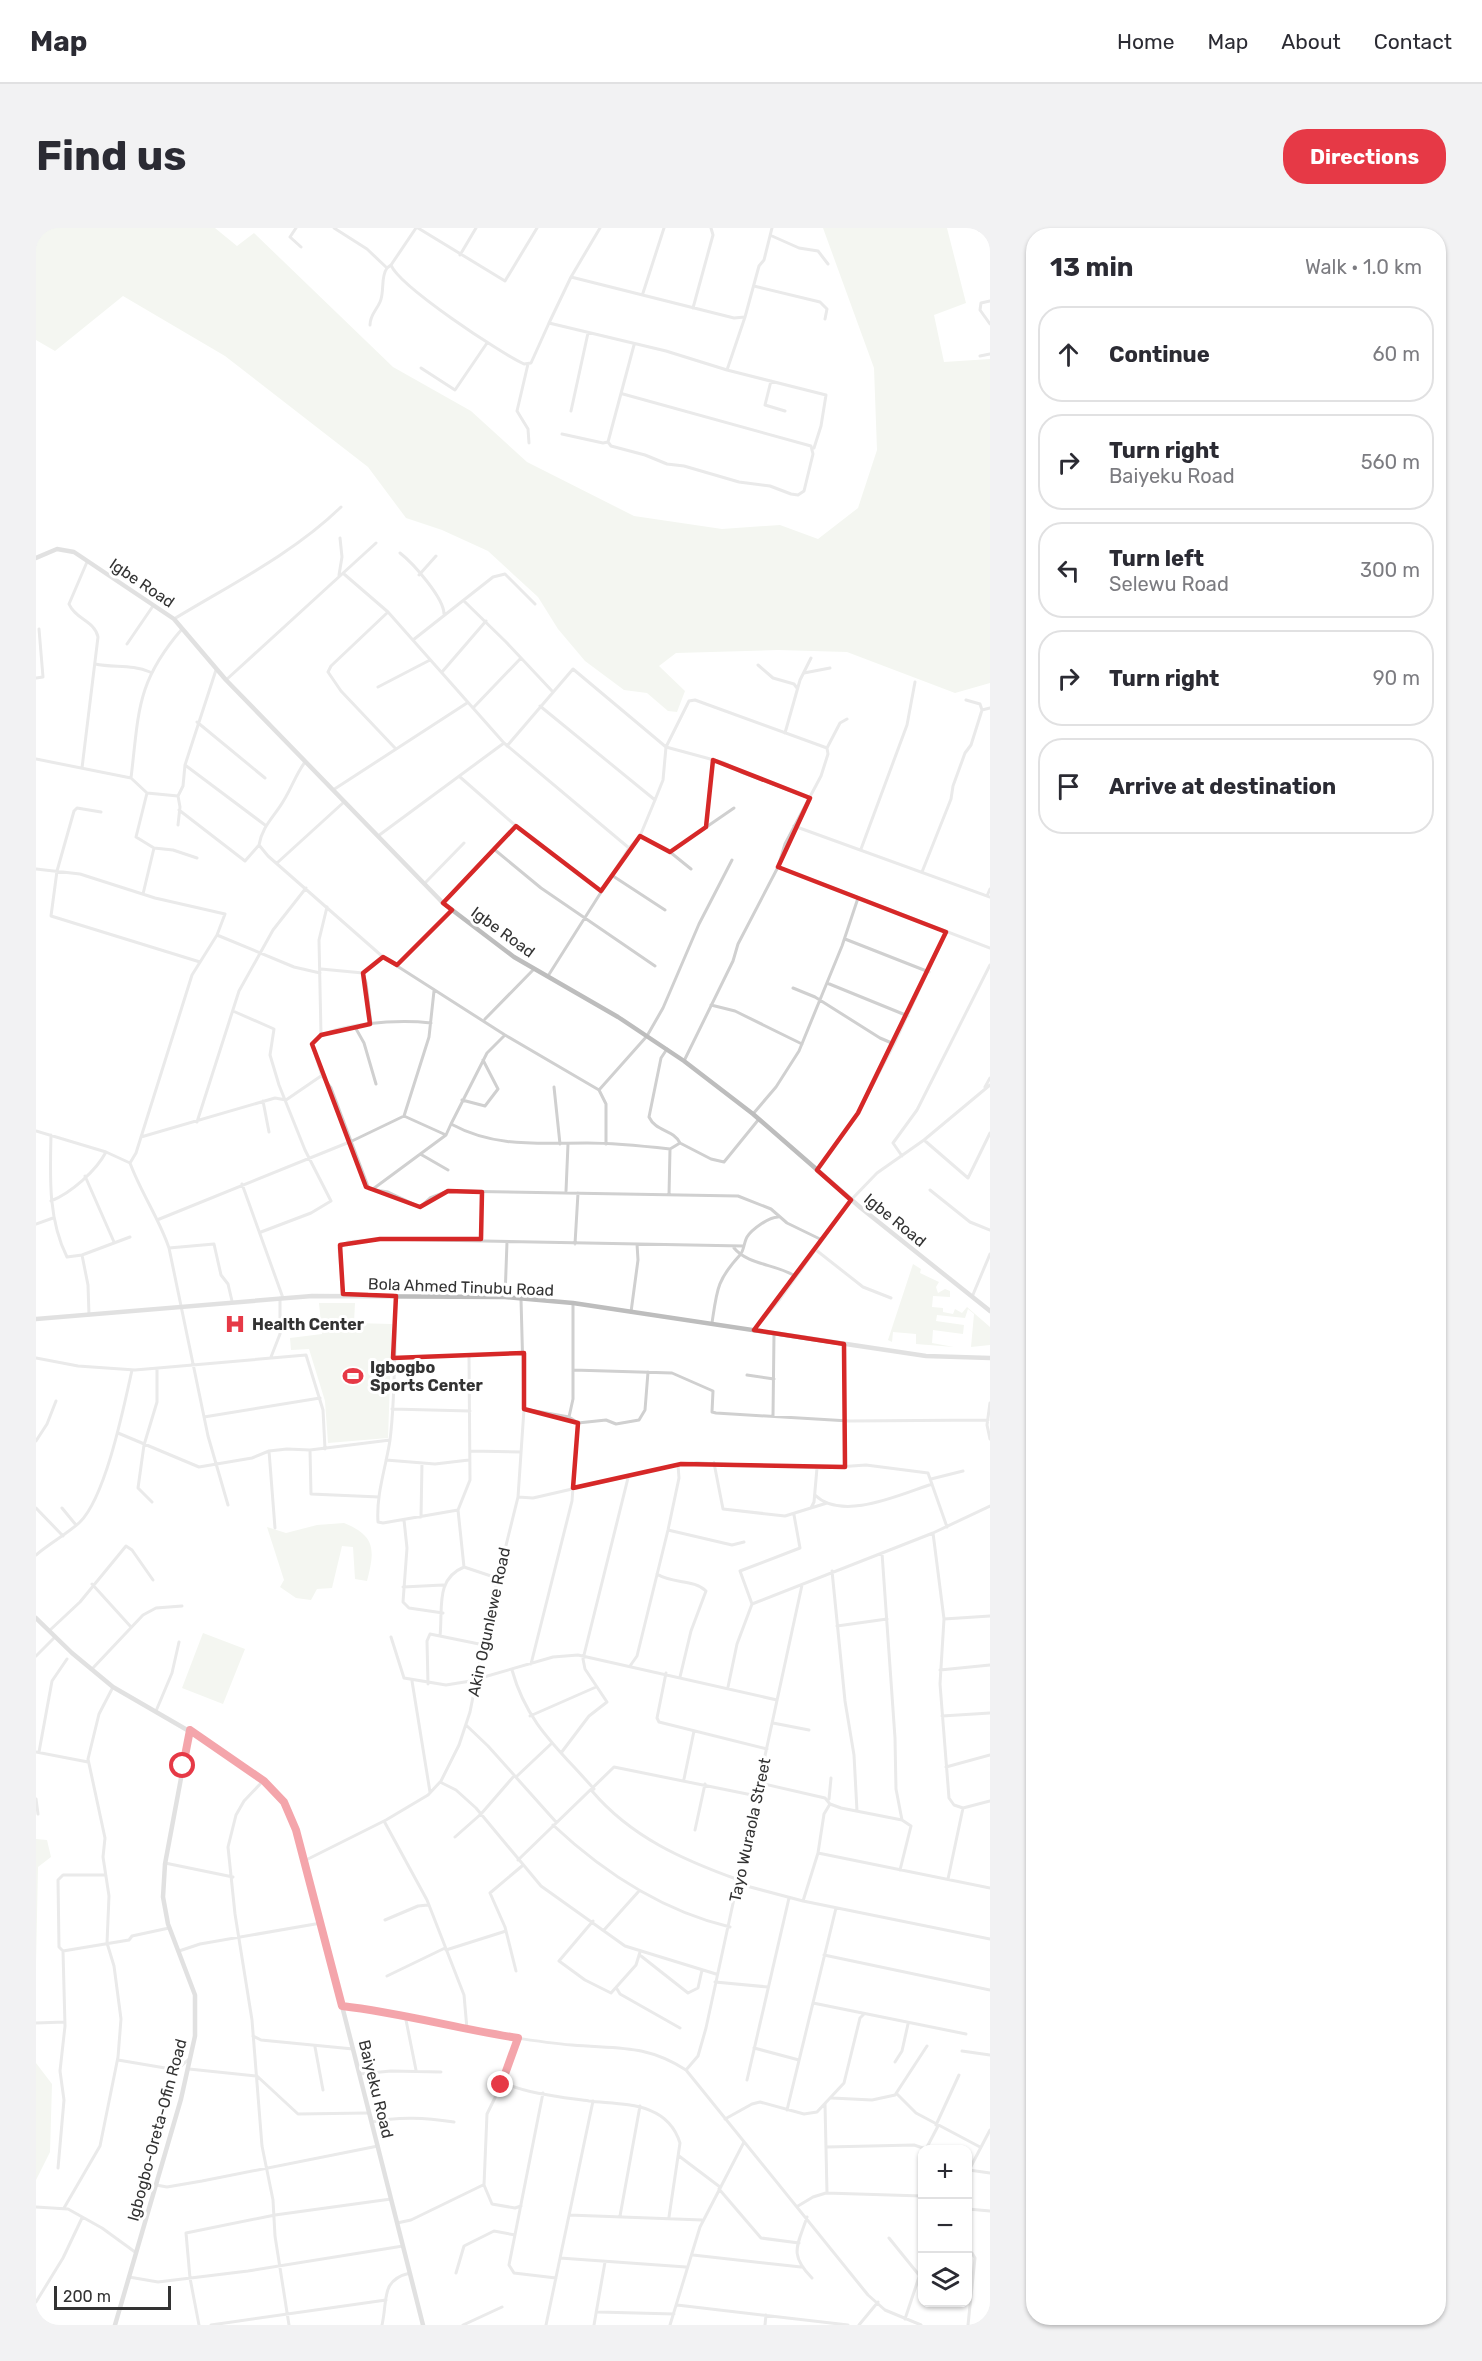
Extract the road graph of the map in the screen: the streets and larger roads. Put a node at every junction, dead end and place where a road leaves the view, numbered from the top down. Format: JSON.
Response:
{"nodes":[{"id":1,"x":296,"y":228,"type":"edge"},
{"id":2,"x":333,"y":228,"type":"edge"},
{"id":3,"x":417,"y":228,"type":"edge"},
{"id":4,"x":476,"y":228,"type":"edge"},
{"id":5,"x":537,"y":228,"type":"edge"},
{"id":6,"x":600,"y":228,"type":"edge"},
{"id":7,"x":664,"y":228,"type":"edge"},
{"id":8,"x":711,"y":228,"type":"edge"},
{"id":9,"x":772,"y":228,"type":"edge"},
{"id":10,"x":989,"y":228,"type":"edge"},
{"id":11,"x":979,"y":230,"type":"dead end"},
{"id":12,"x":772,"y":236,"type":"junction"},
{"id":13,"x":301,"y":247,"type":"dead end"},
{"id":14,"x":459,"y":255,"type":"junction"},
{"id":15,"x":828,"y":264,"type":"dead end"},
{"id":16,"x":391,"y":265,"type":"junction"},
{"id":17,"x":387,"y":268,"type":"junction"},
{"id":18,"x":571,"y":278,"type":"junction"},
{"id":19,"x":754,"y":286,"type":"junction"},
{"id":20,"x":643,"y":293,"type":"junction"},
{"id":21,"x":990,"y":301,"type":"edge"},
{"id":22,"x":693,"y":308,"type":"junction"},
{"id":23,"x":746,"y":317,"type":"junction"},
{"id":24,"x":825,"y":319,"type":"dead end"},
{"id":25,"x":549,"y":323,"type":"junction"},
{"id":26,"x":990,"y":324,"type":"edge"},
{"id":27,"x":370,"y":325,"type":"dead end"},
{"id":28,"x":588,"y":333,"type":"junction"},
{"id":29,"x":487,"y":344,"type":"junction"},
{"id":30,"x":634,"y":345,"type":"junction"},
{"id":31,"x":990,"y":354,"type":"edge"},
{"id":32,"x":980,"y":356,"type":"dead end"},
{"id":33,"x":528,"y":364,"type":"junction"},
{"id":34,"x":421,"y":368,"type":"dead end"},
{"id":35,"x":727,"y":370,"type":"junction"},
{"id":36,"x":771,"y":381,"type":"junction"},
{"id":37,"x":623,"y":394,"type":"junction"},
{"id":38,"x":571,"y":411,"type":"dead end"},
{"id":39,"x":784,"y":411,"type":"dead end"},
{"id":40,"x":562,"y":434,"type":"dead end"},
{"id":41,"x":529,"y":442,"type":"dead end"},
{"id":42,"x":608,"y":442,"type":"junction"},
{"id":43,"x":814,"y":448,"type":"junction"},
{"id":44,"x":341,"y":507,"type":"dead end"},
{"id":45,"x":340,"y":538,"type":"dead end"},
{"id":46,"x":376,"y":543,"type":"dead end"},
{"id":47,"x":400,"y":553,"type":"dead end"},
{"id":48,"x":436,"y":556,"type":"dead end"},
{"id":49,"x":36,"y":558,"type":"edge"},
{"id":50,"x":87,"y":561,"type":"junction"},
{"id":51,"x":344,"y":574,"type":"junction"},
{"id":52,"x":419,"y":575,"type":"junction"},
{"id":53,"x":339,"y":576,"type":"junction"},
{"id":54,"x":464,"y":602,"type":"junction"},
{"id":55,"x":535,"y":604,"type":"dead end"},
{"id":56,"x":153,"y":606,"type":"junction"},
{"id":57,"x":388,"y":612,"type":"junction"},
{"id":58,"x":444,"y":614,"type":"junction"},
{"id":59,"x":174,"y":619,"type":"junction"},
{"id":60,"x":486,"y":621,"type":"junction"},
{"id":61,"x":39,"y":629,"type":"dead end"},
{"id":62,"x":182,"y":629,"type":"junction"},
{"id":63,"x":414,"y":640,"type":"junction"},
{"id":64,"x":127,"y":644,"type":"dead end"},
{"id":65,"x":521,"y":657,"type":"junction"},
{"id":66,"x":811,"y":658,"type":"dead end"},
{"id":67,"x":430,"y":660,"type":"junction"},
{"id":68,"x":95,"y":664,"type":"junction"},
{"id":69,"x":758,"y":665,"type":"dead end"},
{"id":70,"x":830,"y":668,"type":"dead end"},
{"id":71,"x":217,"y":669,"type":"junction"},
{"id":72,"x":150,"y":672,"type":"junction"},
{"id":73,"x":442,"y":672,"type":"junction"},
{"id":74,"x":804,"y":673,"type":"junction"},
{"id":75,"x":36,"y":678,"type":"edge"},
{"id":76,"x":226,"y":680,"type":"junction"},
{"id":77,"x":915,"y":682,"type":"dead end"},
{"id":78,"x":378,"y":687,"type":"dead end"},
{"id":79,"x":798,"y":690,"type":"junction"},
{"id":80,"x":553,"y":693,"type":"junction"},
{"id":81,"x":966,"y":700,"type":"dead end"},
{"id":82,"x":468,"y":702,"type":"junction"},
{"id":83,"x":540,"y":706,"type":"junction"},
{"id":84,"x":473,"y":708,"type":"junction"},
{"id":85,"x":990,"y":708,"type":"edge"},
{"id":86,"x":982,"y":710,"type":"junction"},
{"id":87,"x":847,"y":719,"type":"dead end"},
{"id":88,"x":197,"y":722,"type":"junction"},
{"id":89,"x":785,"y":733,"type":"junction"},
{"id":90,"x":505,"y":744,"type":"junction"},
{"id":91,"x":666,"y":747,"type":"junction"},
{"id":92,"x":395,"y":748,"type":"junction"},
{"id":93,"x":827,"y":748,"type":"junction"},
{"id":94,"x":36,"y":759,"type":"edge"},
{"id":95,"x":713,"y":760,"type":"junction"},
{"id":96,"x":305,"y":762,"type":"junction"},
{"id":97,"x":185,"y":765,"type":"junction"},
{"id":98,"x":82,"y":768,"type":"junction"},
{"id":99,"x":460,"y":777,"type":"junction"},
{"id":100,"x":131,"y":778,"type":"junction"},
{"id":101,"x":266,"y":778,"type":"dead end"},
{"id":102,"x":333,"y":790,"type":"junction"},
{"id":103,"x":147,"y":793,"type":"junction"},
{"id":104,"x":178,"y":796,"type":"junction"},
{"id":105,"x":810,"y":798,"type":"junction"},
{"id":106,"x":656,"y":800,"type":"junction"},
{"id":107,"x":344,"y":802,"type":"junction"},
{"id":108,"x":734,"y":808,"type":"dead end"},
{"id":109,"x":179,"y":810,"type":"junction"},
{"id":110,"x":101,"y":812,"type":"dead end"},
{"id":111,"x":178,"y":825,"type":"dead end"},
{"id":112,"x":265,"y":825,"type":"junction"},
{"id":113,"x":516,"y":826,"type":"junction"},
{"id":114,"x":706,"y":826,"type":"junction"},
{"id":115,"x":794,"y":826,"type":"junction"},
{"id":116,"x":640,"y":836,"type":"junction"},
{"id":117,"x":376,"y":837,"type":"junction"},
{"id":118,"x":464,"y":843,"type":"dead end"},
{"id":119,"x":259,"y":845,"type":"junction"},
{"id":120,"x":154,"y":848,"type":"junction"},
{"id":121,"x":628,"y":848,"type":"junction"},
{"id":122,"x":861,"y":849,"type":"junction"},
{"id":123,"x":495,"y":850,"type":"junction"},
{"id":124,"x":670,"y":852,"type":"junction"},
{"id":125,"x":197,"y":858,"type":"dead end"},
{"id":126,"x":732,"y":860,"type":"dead end"},
{"id":127,"x":277,"y":863,"type":"junction"},
{"id":128,"x":778,"y":867,"type":"junction"},
{"id":129,"x":36,"y":869,"type":"edge"},
{"id":130,"x":691,"y":869,"type":"dead end"},
{"id":131,"x":57,"y":871,"type":"junction"},
{"id":132,"x":922,"y":872,"type":"junction"},
{"id":133,"x":613,"y":876,"type":"junction"},
{"id":134,"x":424,"y":885,"type":"junction"},
{"id":135,"x":306,"y":888,"type":"junction"},
{"id":136,"x":990,"y":889,"type":"edge"},
{"id":137,"x":602,"y":891,"type":"junction"},
{"id":138,"x":143,"y":894,"type":"junction"},
{"id":139,"x":989,"y":896,"type":"edge"},
{"id":140,"x":858,"y":898,"type":"junction"},
{"id":141,"x":444,"y":903,"type":"junction"},
{"id":142,"x":327,"y":907,"type":"junction"},
{"id":143,"x":452,"y":910,"type":"junction"},
{"id":144,"x":665,"y":910,"type":"dead end"},
{"id":145,"x":585,"y":918,"type":"junction"},
{"id":146,"x":946,"y":932,"type":"junction"},
{"id":147,"x":217,"y":935,"type":"junction"},
{"id":148,"x":845,"y":939,"type":"junction"},
{"id":149,"x":990,"y":948,"type":"edge"},
{"id":150,"x":259,"y":954,"type":"junction"},
{"id":151,"x":383,"y":957,"type":"junction"},
{"id":152,"x":200,"y":963,"type":"junction"},
{"id":153,"x":397,"y":965,"type":"junction"},
{"id":154,"x":990,"y":965,"type":"edge"},
{"id":155,"x":655,"y":966,"type":"dead end"},
{"id":156,"x":534,"y":969,"type":"junction"},
{"id":157,"x":320,"y":971,"type":"junction"},
{"id":158,"x":929,"y":972,"type":"junction"},
{"id":159,"x":363,"y":973,"type":"junction"},
{"id":160,"x":549,"y":976,"type":"junction"},
{"id":161,"x":827,"y":983,"type":"junction"},
{"id":162,"x":793,"y":988,"type":"dead end"},
{"id":163,"x":434,"y":991,"type":"junction"},
{"id":164,"x":820,"y":1002,"type":"junction"},
{"id":165,"x":711,"y":1005,"type":"junction"},
{"id":166,"x":233,"y":1011,"type":"junction"},
{"id":167,"x":908,"y":1016,"type":"junction"},
{"id":168,"x":485,"y":1020,"type":"junction"},
{"id":169,"x":430,"y":1023,"type":"junction"},
{"id":170,"x":371,"y":1024,"type":"junction"},
{"id":171,"x":355,"y":1027,"type":"junction"},
{"id":172,"x":321,"y":1035,"type":"junction"},
{"id":173,"x":505,"y":1035,"type":"junction"},
{"id":174,"x":647,"y":1036,"type":"junction"},
{"id":175,"x":802,"y":1044,"type":"junction"},
{"id":176,"x":894,"y":1044,"type":"junction"},
{"id":177,"x":667,"y":1049,"type":"junction"},
{"id":178,"x":483,"y":1060,"type":"junction"},
{"id":179,"x":684,"y":1061,"type":"junction"},
{"id":180,"x":322,"y":1076,"type":"junction"},
{"id":181,"x":990,"y":1078,"type":"edge"},
{"id":182,"x":376,"y":1084,"type":"dead end"},
{"id":183,"x":990,"y":1085,"type":"edge"},
{"id":184,"x":554,"y":1087,"type":"dead end"},
{"id":185,"x":984,"y":1089,"type":"junction"},
{"id":186,"x":599,"y":1090,"type":"junction"},
{"id":187,"x":286,"y":1100,"type":"junction"},
{"id":188,"x":462,"y":1100,"type":"junction"},
{"id":189,"x":263,"y":1101,"type":"junction"},
{"id":190,"x":753,"y":1114,"type":"junction"},
{"id":191,"x":404,"y":1116,"type":"junction"},
{"id":192,"x":759,"y":1119,"type":"junction"},
{"id":193,"x":197,"y":1122,"type":"junction"},
{"id":194,"x":451,"y":1124,"type":"junction"},
{"id":195,"x":36,"y":1131,"type":"edge"},
{"id":196,"x":269,"y":1132,"type":"dead end"},
{"id":197,"x":990,"y":1132,"type":"edge"},
{"id":198,"x":51,"y":1135,"type":"junction"},
{"id":199,"x":446,"y":1135,"type":"junction"},
{"id":200,"x":141,"y":1137,"type":"junction"},
{"id":201,"x":924,"y":1140,"type":"junction"},
{"id":202,"x":352,"y":1141,"type":"junction"},
{"id":203,"x":680,"y":1143,"type":"junction"},
{"id":204,"x":560,"y":1144,"type":"junction"},
{"id":205,"x":568,"y":1144,"type":"junction"},
{"id":206,"x":606,"y":1144,"type":"junction"},
{"id":207,"x":670,"y":1149,"type":"junction"},
{"id":208,"x":106,"y":1152,"type":"junction"},
{"id":209,"x":422,"y":1155,"type":"junction"},
{"id":210,"x":902,"y":1156,"type":"junction"},
{"id":211,"x":311,"y":1157,"type":"junction"},
{"id":212,"x":130,"y":1163,"type":"junction"},
{"id":213,"x":448,"y":1170,"type":"dead end"},
{"id":214,"x":817,"y":1170,"type":"junction"},
{"id":215,"x":85,"y":1176,"type":"junction"},
{"id":216,"x":242,"y":1184,"type":"junction"},
{"id":217,"x":372,"y":1190,"type":"junction"},
{"id":218,"x":930,"y":1190,"type":"dead end"},
{"id":219,"x":566,"y":1191,"type":"junction"},
{"id":220,"x":482,"y":1192,"type":"junction"},
{"id":221,"x":578,"y":1193,"type":"junction"},
{"id":222,"x":669,"y":1195,"type":"junction"},
{"id":223,"x":851,"y":1200,"type":"junction"},
{"id":224,"x":51,"y":1201,"type":"junction"},
{"id":225,"x":778,"y":1217,"type":"junction"},
{"id":226,"x":53,"y":1218,"type":"junction"},
{"id":227,"x":157,"y":1220,"type":"junction"},
{"id":228,"x":36,"y":1224,"type":"edge"},
{"id":229,"x":990,"y":1230,"type":"edge"},
{"id":230,"x":261,"y":1232,"type":"junction"},
{"id":231,"x":130,"y":1237,"type":"dead end"},
{"id":232,"x":481,"y":1239,"type":"junction"},
{"id":233,"x":822,"y":1240,"type":"junction"},
{"id":234,"x":507,"y":1241,"type":"junction"},
{"id":235,"x":114,"y":1242,"type":"junction"},
{"id":236,"x":575,"y":1244,"type":"junction"},
{"id":237,"x":637,"y":1244,"type":"junction"},
{"id":238,"x":743,"y":1246,"type":"junction"},
{"id":239,"x":169,"y":1248,"type":"junction"},
{"id":240,"x":734,"y":1248,"type":"junction"},
{"id":241,"x":816,"y":1250,"type":"junction"},
{"id":242,"x":990,"y":1254,"type":"edge"},
{"id":243,"x":82,"y":1255,"type":"junction"},
{"id":244,"x":740,"y":1256,"type":"junction"},
{"id":245,"x":795,"y":1276,"type":"junction"},
{"id":246,"x":343,"y":1294,"type":"junction"},
{"id":247,"x":396,"y":1296,"type":"junction"},
{"id":248,"x":505,"y":1297,"type":"junction"},
{"id":249,"x":971,"y":1297,"type":"junction"},
{"id":250,"x":282,"y":1298,"type":"junction"},
{"id":251,"x":891,"y":1298,"type":"dead end"},
{"id":252,"x":521,"y":1299,"type":"junction"},
{"id":253,"x":232,"y":1301,"type":"junction"},
{"id":254,"x":573,"y":1303,"type":"junction"},
{"id":255,"x":179,"y":1306,"type":"junction"},
{"id":256,"x":990,"y":1311,"type":"edge"},
{"id":257,"x":631,"y":1312,"type":"junction"},
{"id":258,"x":89,"y":1315,"type":"junction"},
{"id":259,"x":36,"y":1319,"type":"edge"},
{"id":260,"x":712,"y":1325,"type":"junction"},
{"id":261,"x":754,"y":1330,"type":"junction"},
{"id":262,"x":774,"y":1335,"type":"junction"},
{"id":263,"x":844,"y":1344,"type":"junction"},
{"id":264,"x":524,"y":1353,"type":"junction"},
{"id":265,"x":469,"y":1356,"type":"junction"},
{"id":266,"x":271,"y":1357,"type":"junction"},
{"id":267,"x":36,"y":1358,"type":"edge"},
{"id":268,"x":393,"y":1358,"type":"junction"},
{"id":269,"x":990,"y":1358,"type":"edge"},
{"id":270,"x":193,"y":1366,"type":"junction"},
{"id":271,"x":157,"y":1368,"type":"junction"},
{"id":272,"x":132,"y":1370,"type":"junction"},
{"id":273,"x":573,"y":1370,"type":"junction"},
{"id":274,"x":648,"y":1371,"type":"junction"},
{"id":275,"x":747,"y":1375,"type":"dead end"},
{"id":276,"x":774,"y":1379,"type":"junction"},
{"id":277,"x":321,"y":1398,"type":"junction"},
{"id":278,"x":56,"y":1401,"type":"dead end"},
{"id":279,"x":990,"y":1403,"type":"edge"},
{"id":280,"x":392,"y":1409,"type":"junction"},
{"id":281,"x":524,"y":1409,"type":"junction"},
{"id":282,"x":470,"y":1411,"type":"junction"},
{"id":283,"x":204,"y":1416,"type":"junction"},
{"id":284,"x":773,"y":1416,"type":"junction"},
{"id":285,"x":569,"y":1417,"type":"junction"},
{"id":286,"x":988,"y":1420,"type":"junction"},
{"id":287,"x":845,"y":1421,"type":"junction"},
{"id":288,"x":578,"y":1423,"type":"junction"},
{"id":289,"x":118,"y":1433,"type":"junction"},
{"id":290,"x":990,"y":1439,"type":"edge"},
{"id":291,"x":390,"y":1440,"type":"junction"},
{"id":292,"x":36,"y":1441,"type":"edge"},
{"id":293,"x":144,"y":1445,"type":"junction"},
{"id":294,"x":325,"y":1449,"type":"junction"},
{"id":295,"x":310,"y":1450,"type":"junction"},
{"id":296,"x":269,"y":1451,"type":"junction"},
{"id":297,"x":470,"y":1451,"type":"junction"},
{"id":298,"x":521,"y":1452,"type":"junction"},
{"id":299,"x":386,"y":1460,"type":"junction"},
{"id":300,"x":469,"y":1460,"type":"junction"},
{"id":301,"x":422,"y":1463,"type":"junction"},
{"id":302,"x":714,"y":1463,"type":"junction"},
{"id":303,"x":216,"y":1465,"type":"junction"},
{"id":304,"x":678,"y":1465,"type":"junction"},
{"id":305,"x":845,"y":1467,"type":"junction"},
{"id":306,"x":817,"y":1468,"type":"junction"},
{"id":307,"x":963,"y":1471,"type":"dead end"},
{"id":308,"x":628,"y":1478,"type":"junction"},
{"id":309,"x":932,"y":1481,"type":"junction"},
{"id":310,"x":573,"y":1488,"type":"junction"},
{"id":311,"x":815,"y":1495,"type":"junction"},
{"id":312,"x":379,"y":1497,"type":"junction"},
{"id":313,"x":518,"y":1497,"type":"junction"},
{"id":314,"x":152,"y":1502,"type":"dead end"},
{"id":315,"x":827,"y":1503,"type":"junction"},
{"id":316,"x":228,"y":1505,"type":"dead end"},
{"id":317,"x":990,"y":1506,"type":"edge"},
{"id":318,"x":36,"y":1508,"type":"edge"},
{"id":319,"x":62,"y":1508,"type":"dead end"},
{"id":320,"x":458,"y":1510,"type":"junction"},
{"id":321,"x":810,"y":1510,"type":"junction"},
{"id":322,"x":794,"y":1515,"type":"junction"},
{"id":323,"x":421,"y":1516,"type":"junction"},
{"id":324,"x":404,"y":1520,"type":"junction"},
{"id":325,"x":76,"y":1525,"type":"junction"},
{"id":326,"x":947,"y":1527,"type":"junction"},
{"id":327,"x":275,"y":1528,"type":"dead end"},
{"id":328,"x":668,"y":1530,"type":"junction"},
{"id":329,"x":933,"y":1533,"type":"junction"},
{"id":330,"x":63,"y":1536,"type":"junction"},
{"id":331,"x":744,"y":1542,"type":"dead end"},
{"id":332,"x":37,"y":1552,"type":"edge"},
{"id":333,"x":882,"y":1553,"type":"junction"},
{"id":334,"x":464,"y":1567,"type":"junction"},
{"id":335,"x":832,"y":1571,"type":"junction"},
{"id":336,"x":657,"y":1576,"type":"junction"},
{"id":337,"x":498,"y":1578,"type":"junction"},
{"id":338,"x":153,"y":1581,"type":"dead end"},
{"id":339,"x":92,"y":1584,"type":"junction"},
{"id":340,"x":443,"y":1585,"type":"junction"},
{"id":341,"x":802,"y":1585,"type":"junction"},
{"id":342,"x":404,"y":1587,"type":"junction"},
{"id":343,"x":752,"y":1604,"type":"junction"},
{"id":344,"x":182,"y":1606,"type":"dead end"},
{"id":345,"x":443,"y":1613,"type":"junction"},
{"id":346,"x":990,"y":1616,"type":"edge"},
{"id":347,"x":36,"y":1618,"type":"edge"},
{"id":348,"x":887,"y":1619,"type":"junction"},
{"id":349,"x":944,"y":1619,"type":"junction"},
{"id":350,"x":837,"y":1626,"type":"junction"},
{"id":351,"x":132,"y":1627,"type":"junction"},
{"id":352,"x":49,"y":1630,"type":"junction"},
{"id":353,"x":440,"y":1636,"type":"junction"},
{"id":354,"x":55,"y":1637,"type":"junction"},
{"id":355,"x":391,"y":1637,"type":"dead end"},
{"id":356,"x":179,"y":1642,"type":"dead end"},
{"id":357,"x":484,"y":1645,"type":"junction"},
{"id":358,"x":584,"y":1655,"type":"junction"},
{"id":359,"x":36,"y":1656,"type":"edge"},
{"id":360,"x":67,"y":1659,"type":"dead end"},
{"id":361,"x":531,"y":1664,"type":"junction"},
{"id":362,"x":990,"y":1665,"type":"edge"},
{"id":363,"x":630,"y":1666,"type":"junction"},
{"id":364,"x":92,"y":1669,"type":"junction"},
{"id":365,"x":512,"y":1670,"type":"junction"},
{"id":366,"x":940,"y":1670,"type":"junction"},
{"id":367,"x":666,"y":1673,"type":"junction"},
{"id":368,"x":680,"y":1677,"type":"junction"},
{"id":369,"x":477,"y":1680,"type":"junction"},
{"id":370,"x":412,"y":1681,"type":"junction"},
{"id":371,"x":428,"y":1684,"type":"junction"},
{"id":372,"x":113,"y":1687,"type":"junction"},
{"id":373,"x":597,"y":1687,"type":"junction"},
{"id":374,"x":728,"y":1687,"type":"junction"},
{"id":375,"x":777,"y":1700,"type":"junction"},
{"id":376,"x":156,"y":1711,"type":"junction"},
{"id":377,"x":990,"y":1713,"type":"edge"},
{"id":378,"x":530,"y":1716,"type":"junction"},
{"id":379,"x":942,"y":1716,"type":"junction"},
{"id":380,"x":773,"y":1723,"type":"junction"},
{"id":381,"x":465,"y":1725,"type":"junction"},
{"id":382,"x":190,"y":1730,"type":"junction"},
{"id":383,"x":810,"y":1730,"type":"dead end"},
{"id":384,"x":694,"y":1731,"type":"junction"},
{"id":385,"x":552,"y":1743,"type":"junction"},
{"id":386,"x":767,"y":1749,"type":"junction"},
{"id":387,"x":37,"y":1752,"type":"edge"},
{"id":388,"x":561,"y":1753,"type":"junction"},
{"id":389,"x":990,"y":1755,"type":"edge"},
{"id":390,"x":88,"y":1762,"type":"junction"},
{"id":391,"x":946,"y":1767,"type":"junction"},
{"id":392,"x":515,"y":1776,"type":"junction"},
{"id":393,"x":831,"y":1778,"type":"dead end"},
{"id":394,"x":684,"y":1779,"type":"junction"},
{"id":395,"x":264,"y":1781,"type":"junction"},
{"id":396,"x":440,"y":1782,"type":"junction"},
{"id":397,"x":760,"y":1783,"type":"junction"},
{"id":398,"x":705,"y":1784,"type":"junction"},
{"id":399,"x":593,"y":1790,"type":"junction"},
{"id":400,"x":430,"y":1792,"type":"junction"},
{"id":401,"x":757,"y":1796,"type":"junction"},
{"id":402,"x":36,"y":1799,"type":"edge"},
{"id":403,"x":990,"y":1801,"type":"edge"},
{"id":404,"x":830,"y":1802,"type":"junction"},
{"id":405,"x":963,"y":1808,"type":"junction"},
{"id":406,"x":857,"y":1811,"type":"junction"},
{"id":407,"x":38,"y":1814,"type":"dead end"},
{"id":408,"x":481,"y":1814,"type":"junction"},
{"id":409,"x":902,"y":1820,"type":"junction"},
{"id":410,"x":384,"y":1821,"type":"junction"},
{"id":411,"x":555,"y":1823,"type":"junction"},
{"id":412,"x":695,"y":1830,"type":"dead end"},
{"id":413,"x":455,"y":1838,"type":"dead end"},
{"id":414,"x":818,"y":1853,"type":"junction"},
{"id":415,"x":518,"y":1860,"type":"junction"},
{"id":416,"x":304,"y":1861,"type":"junction"},
{"id":417,"x":165,"y":1863,"type":"junction"},
{"id":418,"x":522,"y":1866,"type":"junction"},
{"id":419,"x":900,"y":1870,"type":"junction"},
{"id":420,"x":106,"y":1875,"type":"junction"},
{"id":421,"x":233,"y":1877,"type":"junction"},
{"id":422,"x":948,"y":1879,"type":"junction"},
{"id":423,"x":739,"y":1882,"type":"junction"},
{"id":424,"x":990,"y":1888,"type":"edge"},
{"id":425,"x":639,"y":1891,"type":"junction"},
{"id":426,"x":789,"y":1898,"type":"junction"},
{"id":427,"x":803,"y":1901,"type":"junction"},
{"id":428,"x":429,"y":1904,"type":"junction"},
{"id":429,"x":836,"y":1907,"type":"junction"},
{"id":430,"x":385,"y":1920,"type":"dead end"},
{"id":431,"x":592,"y":1921,"type":"junction"},
{"id":432,"x":321,"y":1923,"type":"junction"},
{"id":433,"x":730,"y":1927,"type":"junction"},
{"id":434,"x":170,"y":1928,"type":"junction"},
{"id":435,"x":604,"y":1930,"type":"junction"},
{"id":436,"x":506,"y":1931,"type":"junction"},
{"id":437,"x":240,"y":1938,"type":"junction"},
{"id":438,"x":990,"y":1939,"type":"edge"},
{"id":439,"x":107,"y":1943,"type":"junction"},
{"id":440,"x":445,"y":1949,"type":"junction"},
{"id":441,"x":63,"y":1951,"type":"junction"},
{"id":442,"x":177,"y":1951,"type":"junction"},
{"id":443,"x":640,"y":1954,"type":"junction"},
{"id":444,"x":824,"y":1955,"type":"junction"},
{"id":445,"x":702,"y":1969,"type":"junction"},
{"id":446,"x":516,"y":1971,"type":"dead end"},
{"id":447,"x":716,"y":1974,"type":"junction"},
{"id":448,"x":387,"y":1976,"type":"dead end"},
{"id":449,"x":715,"y":1982,"type":"junction"},
{"id":450,"x":768,"y":1988,"type":"junction"},
{"id":451,"x":617,"y":1989,"type":"junction"},
{"id":452,"x":990,"y":1990,"type":"edge"},
{"id":453,"x":813,"y":2003,"type":"junction"},
{"id":454,"x":342,"y":2006,"type":"junction"},
{"id":455,"x":857,"y":2012,"type":"junction"},
{"id":456,"x":864,"y":2014,"type":"junction"},
{"id":457,"x":405,"y":2015,"type":"junction"},
{"id":458,"x":860,"y":2018,"type":"junction"},
{"id":459,"x":36,"y":2022,"type":"edge"},
{"id":460,"x":65,"y":2022,"type":"junction"},
{"id":461,"x":908,"y":2024,"type":"junction"},
{"id":462,"x":680,"y":2028,"type":"dead end"},
{"id":463,"x":467,"y":2030,"type":"junction"},
{"id":464,"x":966,"y":2034,"type":"dead end"},
{"id":465,"x":253,"y":2036,"type":"junction"},
{"id":466,"x":518,"y":2038,"type":"junction"},
{"id":467,"x":261,"y":2040,"type":"junction"},
{"id":468,"x":254,"y":2044,"type":"junction"},
{"id":469,"x":927,"y":2046,"type":"dead end"},
{"id":470,"x":315,"y":2047,"type":"junction"},
{"id":471,"x":754,"y":2048,"type":"junction"},
{"id":472,"x":353,"y":2049,"type":"junction"},
{"id":473,"x":962,"y":2051,"type":"dead end"},
{"id":474,"x":990,"y":2055,"type":"edge"},
{"id":475,"x":192,"y":2058,"type":"junction"},
{"id":476,"x":118,"y":2060,"type":"junction"},
{"id":477,"x":800,"y":2060,"type":"junction"},
{"id":478,"x":895,"y":2062,"type":"dead end"},
{"id":479,"x":189,"y":2069,"type":"junction"},
{"id":480,"x":416,"y":2070,"type":"junction"},
{"id":481,"x":686,"y":2070,"type":"junction"},
{"id":482,"x":441,"y":2072,"type":"dead end"},
{"id":483,"x":360,"y":2074,"type":"junction"},
{"id":484,"x":959,"y":2075,"type":"dead end"},
{"id":485,"x":257,"y":2076,"type":"junction"},
{"id":486,"x":747,"y":2080,"type":"dead end"},
{"id":487,"x":502,"y":2082,"type":"junction"},
{"id":488,"x":323,"y":2090,"type":"dead end"},
{"id":489,"x":543,"y":2093,"type":"junction"},
{"id":490,"x":897,"y":2094,"type":"junction"},
{"id":491,"x":832,"y":2098,"type":"junction"},
{"id":492,"x":593,"y":2101,"type":"junction"},
{"id":493,"x":825,"y":2104,"type":"junction"},
{"id":494,"x":640,"y":2106,"type":"junction"},
{"id":495,"x":787,"y":2110,"type":"junction"},
{"id":496,"x":370,"y":2113,"type":"junction"},
{"id":497,"x":725,"y":2119,"type":"junction"},
{"id":498,"x":372,"y":2122,"type":"junction"},
{"id":499,"x":454,"y":2122,"type":"dead end"},
{"id":500,"x":937,"y":2126,"type":"junction"},
{"id":501,"x":990,"y":2130,"type":"edge"},
{"id":502,"x":744,"y":2142,"type":"junction"},
{"id":503,"x":378,"y":2146,"type":"junction"},
{"id":504,"x":827,"y":2147,"type":"junction"},
{"id":505,"x":981,"y":2147,"type":"junction"},
{"id":506,"x":679,"y":2156,"type":"junction"},
{"id":507,"x":972,"y":2164,"type":"edge"},
{"id":508,"x":58,"y":2168,"type":"dead end"},
{"id":509,"x":266,"y":2168,"type":"junction"},
{"id":510,"x":972,"y":2171,"type":"edge"},
{"id":511,"x":990,"y":2173,"type":"edge"},
{"id":512,"x":156,"y":2185,"type":"junction"},
{"id":513,"x":484,"y":2185,"type":"junction"},
{"id":514,"x":720,"y":2188,"type":"junction"},
{"id":515,"x":827,"y":2193,"type":"junction"},
{"id":516,"x":918,"y":2196,"type":"edge"},
{"id":517,"x":391,"y":2199,"type":"junction"},
{"id":518,"x":521,"y":2206,"type":"junction"},
{"id":519,"x":798,"y":2206,"type":"junction"},
{"id":520,"x":36,"y":2207,"type":"edge"},
{"id":521,"x":64,"y":2208,"type":"junction"},
{"id":522,"x":515,"y":2208,"type":"junction"},
{"id":523,"x":972,"y":2209,"type":"edge"},
{"id":524,"x":990,"y":2211,"type":"edge"},
{"id":525,"x":519,"y":2214,"type":"junction"},
{"id":526,"x":274,"y":2215,"type":"junction"},
{"id":527,"x":569,"y":2215,"type":"junction"},
{"id":528,"x":620,"y":2216,"type":"junction"},
{"id":529,"x":669,"y":2217,"type":"junction"},
{"id":530,"x":807,"y":2217,"type":"junction"},
{"id":531,"x":82,"y":2218,"type":"junction"},
{"id":532,"x":703,"y":2220,"type":"junction"},
{"id":533,"x":397,"y":2223,"type":"junction"},
{"id":534,"x":515,"y":2235,"type":"junction"},
{"id":535,"x":889,"y":2238,"type":"dead end"},
{"id":536,"x":799,"y":2243,"type":"junction"},
{"id":537,"x":403,"y":2246,"type":"junction"},
{"id":538,"x":136,"y":2252,"type":"junction"},
{"id":539,"x":972,"y":2253,"type":"edge"},
{"id":540,"x":693,"y":2254,"type":"junction"},
{"id":541,"x":560,"y":2258,"type":"junction"},
{"id":542,"x":605,"y":2262,"type":"junction"},
{"id":543,"x":280,"y":2264,"type":"junction"},
{"id":544,"x":686,"y":2267,"type":"junction"},
{"id":545,"x":801,"y":2267,"type":"junction"},
{"id":546,"x":410,"y":2273,"type":"junction"},
{"id":547,"x":456,"y":2273,"type":"dead end"},
{"id":548,"x":918,"y":2274,"type":"edge"},
{"id":549,"x":129,"y":2277,"type":"junction"},
{"id":550,"x":190,"y":2278,"type":"junction"},
{"id":551,"x":556,"y":2278,"type":"junction"},
{"id":552,"x":812,"y":2278,"type":"dead end"},
{"id":553,"x":918,"y":2278,"type":"edge"},
{"id":554,"x":972,"y":2287,"type":"edge"},
{"id":555,"x":386,"y":2300,"type":"junction"},
{"id":556,"x":36,"y":2302,"type":"edge"},
{"id":557,"x":878,"y":2302,"type":"junction"},
{"id":558,"x":677,"y":2305,"type":"junction"},
{"id":559,"x":502,"y":2307,"type":"dead end"},
{"id":560,"x":970,"y":2307,"type":"edge"},
{"id":561,"x":598,"y":2312,"type":"junction"},
{"id":562,"x":287,"y":2313,"type":"junction"},
{"id":563,"x":674,"y":2314,"type":"junction"},
{"id":564,"x":766,"y":2314,"type":"junction"},
{"id":565,"x":905,"y":2319,"type":"junction"},
{"id":566,"x":837,"y":2323,"type":"edge"},
{"id":567,"x":115,"y":2325,"type":"edge"},
{"id":568,"x":199,"y":2325,"type":"edge"},
{"id":569,"x":211,"y":2325,"type":"edge"},
{"id":570,"x":289,"y":2325,"type":"edge"},
{"id":571,"x":382,"y":2325,"type":"edge"},
{"id":572,"x":423,"y":2325,"type":"edge"},
{"id":573,"x":463,"y":2325,"type":"edge"},
{"id":574,"x":546,"y":2325,"type":"edge"},
{"id":575,"x":594,"y":2325,"type":"edge"},
{"id":576,"x":670,"y":2325,"type":"edge"},
{"id":577,"x":765,"y":2325,"type":"edge"},
{"id":578,"x":848,"y":2325,"type":"edge"},
{"id":579,"x":859,"y":2325,"type":"edge"},
{"id":580,"x":921,"y":2325,"type":"edge"},
{"id":581,"x":968,"y":2325,"type":"edge"}],
"edges":[{"from":1,"to":13,"type":"street"},
{"from":2,"to":17,"type":"street"},
{"from":3,"to":14,"type":"street"},
{"from":3,"to":16,"type":"street"},
{"from":4,"to":14,"type":"street"},
{"from":5,"to":14,"type":"street"},
{"from":6,"to":18,"type":"street"},
{"from":7,"to":20,"type":"street"},
{"from":8,"to":22,"type":"street"},
{"from":9,"to":12,"type":"street"},
{"from":10,"to":11,"type":"street"},
{"from":12,"to":15,"type":"street"},
{"from":12,"to":19,"type":"street"},
{"from":16,"to":17,"type":"street"},
{"from":16,"to":29,"type":"street"},
{"from":17,"to":27,"type":"street"},
{"from":18,"to":20,"type":"street"},
{"from":18,"to":25,"type":"street"},
{"from":19,"to":23,"type":"street"},
{"from":19,"to":24,"type":"street"},
{"from":20,"to":22,"type":"street"},
{"from":21,"to":26,"type":"street"},
{"from":22,"to":23,"type":"street"},
{"from":23,"to":35,"type":"street"},
{"from":25,"to":28,"type":"street"},
{"from":25,"to":33,"type":"street"},
{"from":28,"to":30,"type":"street"},
{"from":28,"to":38,"type":"street"},
{"from":29,"to":33,"type":"street"},
{"from":29,"to":34,"type":"street"},
{"from":30,"to":35,"type":"street"},
{"from":30,"to":37,"type":"street"},
{"from":31,"to":32,"type":"street"},
{"from":33,"to":41,"type":"street"},
{"from":35,"to":36,"type":"street"},
{"from":36,"to":39,"type":"street"},
{"from":36,"to":43,"type":"street"},
{"from":37,"to":42,"type":"street"},
{"from":37,"to":43,"type":"street"},
{"from":40,"to":42,"type":"street"},
{"from":42,"to":43,"type":"street"},
{"from":44,"to":59,"type":"street"},
{"from":45,"to":53,"type":"street"},
{"from":46,"to":51,"type":"street"},
{"from":47,"to":52,"type":"street"},
{"from":48,"to":52,"type":"street"},
{"from":49,"to":50,"type":"street","name":"Igbe Road"},
{"from":50,"to":56,"type":"street","name":"Igbe Road"},
{"from":50,"to":68,"type":"street"},
{"from":51,"to":53,"type":"street"},
{"from":51,"to":57,"type":"street"},
{"from":52,"to":58,"type":"street"},
{"from":53,"to":76,"type":"street"},
{"from":54,"to":55,"type":"street"},
{"from":54,"to":58,"type":"street"},
{"from":54,"to":60,"type":"street"},
{"from":56,"to":59,"type":"street","name":"Igbe Road"},
{"from":56,"to":64,"type":"street"},
{"from":57,"to":63,"type":"street"},
{"from":57,"to":92,"type":"street"},
{"from":58,"to":63,"type":"street"},
{"from":59,"to":62,"type":"street","name":"Igbe Road"},
{"from":60,"to":65,"type":"street"},
{"from":60,"to":73,"type":"street"},
{"from":61,"to":75,"type":"street"},
{"from":62,"to":71,"type":"street","name":"Igbe Road"},
{"from":62,"to":72,"type":"street"},
{"from":63,"to":67,"type":"street"},
{"from":65,"to":80,"type":"street"},
{"from":65,"to":84,"type":"street"},
{"from":66,"to":74,"type":"street"},
{"from":67,"to":73,"type":"street"},
{"from":67,"to":78,"type":"street"},
{"from":68,"to":72,"type":"street"},
{"from":68,"to":98,"type":"street"},
{"from":69,"to":79,"type":"street"},
{"from":70,"to":74,"type":"street"},
{"from":71,"to":76,"type":"street","name":"Igbe Road"},
{"from":71,"to":88,"type":"street"},
{"from":72,"to":100,"type":"street"},
{"from":73,"to":82,"type":"street"},
{"from":74,"to":79,"type":"street"},
{"from":76,"to":96,"type":"street","name":"Igbe Road"},
{"from":77,"to":122,"type":"street"},
{"from":79,"to":89,"type":"street"},
{"from":80,"to":83,"type":"street"},
{"from":80,"to":91,"type":"street"},
{"from":81,"to":86,"type":"street"},
{"from":82,"to":84,"type":"street"},
{"from":82,"to":92,"type":"street"},
{"from":83,"to":90,"type":"street"},
{"from":83,"to":106,"type":"street"},
{"from":84,"to":90,"type":"street"},
{"from":85,"to":86,"type":"street"},
{"from":86,"to":132,"type":"street"},
{"from":87,"to":93,"type":"street"},
{"from":88,"to":97,"type":"street"},
{"from":88,"to":101,"type":"street"},
{"from":89,"to":91,"type":"street"},
{"from":89,"to":93,"type":"street"},
{"from":90,"to":99,"type":"street"},
{"from":90,"to":121,"type":"street"},
{"from":91,"to":95,"type":"street"},
{"from":91,"to":106,"type":"street"},
{"from":92,"to":102,"type":"street"},
{"from":93,"to":105,"type":"street"},
{"from":94,"to":98,"type":"street"},
{"from":95,"to":105,"type":"street"},
{"from":95,"to":114,"type":"street"},
{"from":96,"to":102,"type":"street","name":"Igbe Road"},
{"from":96,"to":112,"type":"street"},
{"from":97,"to":104,"type":"street"},
{"from":97,"to":112,"type":"street"},
{"from":98,"to":100,"type":"street"},
{"from":99,"to":113,"type":"street"},
{"from":99,"to":117,"type":"street"},
{"from":100,"to":103,"type":"street"},
{"from":102,"to":107,"type":"street","name":"Igbe Road"},
{"from":103,"to":104,"type":"street"},
{"from":103,"to":120,"type":"street"},
{"from":104,"to":109,"type":"street"},
{"from":105,"to":115,"type":"street"},
{"from":106,"to":116,"type":"street"},
{"from":107,"to":117,"type":"street","name":"Igbe Road"},
{"from":107,"to":127,"type":"street"},
{"from":108,"to":114,"type":"street"},
{"from":109,"to":111,"type":"street"},
{"from":109,"to":119,"type":"street"},
{"from":110,"to":131,"type":"street"},
{"from":112,"to":119,"type":"street"},
{"from":113,"to":123,"type":"street"},
{"from":113,"to":137,"type":"street"},
{"from":114,"to":124,"type":"street"},
{"from":115,"to":122,"type":"street"},
{"from":115,"to":128,"type":"street"},
{"from":116,"to":121,"type":"street"},
{"from":116,"to":124,"type":"street"},
{"from":117,"to":134,"type":"street","name":"Igbe Road"},
{"from":118,"to":134,"type":"street"},
{"from":119,"to":127,"type":"street"},
{"from":120,"to":125,"type":"street"},
{"from":120,"to":138,"type":"street"},
{"from":121,"to":133,"type":"street"},
{"from":122,"to":132,"type":"street"},
{"from":123,"to":141,"type":"street"},
{"from":123,"to":145,"type":"street"},
{"from":124,"to":130,"type":"street"},
{"from":126,"to":174,"type":"street"},
{"from":127,"to":135,"type":"street"},
{"from":128,"to":140,"type":"street"},
{"from":128,"to":165,"type":"street"},
{"from":129,"to":131,"type":"street"},
{"from":131,"to":138,"type":"street"},
{"from":131,"to":152,"type":"street"},
{"from":132,"to":139,"type":"street"},
{"from":133,"to":137,"type":"street"},
{"from":133,"to":144,"type":"street"},
{"from":134,"to":141,"type":"street","name":"Igbe Road"},
{"from":135,"to":142,"type":"street"},
{"from":135,"to":150,"type":"street"},
{"from":136,"to":139,"type":"street"},
{"from":137,"to":145,"type":"street"},
{"from":138,"to":147,"type":"street"},
{"from":140,"to":146,"type":"street"},
{"from":140,"to":148,"type":"street"},
{"from":141,"to":143,"type":"street","name":"Igbe Road"},
{"from":142,"to":151,"type":"street"},
{"from":142,"to":157,"type":"street"},
{"from":143,"to":153,"type":"street"},
{"from":143,"to":156,"type":"street","name":"Igbe Road"},
{"from":145,"to":155,"type":"street"},
{"from":145,"to":160,"type":"street"},
{"from":146,"to":149,"type":"street"},
{"from":146,"to":158,"type":"street"},
{"from":147,"to":150,"type":"street"},
{"from":147,"to":152,"type":"street"},
{"from":148,"to":158,"type":"street"},
{"from":148,"to":161,"type":"street"},
{"from":150,"to":157,"type":"street"},
{"from":150,"to":166,"type":"street"},
{"from":151,"to":153,"type":"street"},
{"from":151,"to":159,"type":"street"},
{"from":152,"to":200,"type":"street"},
{"from":153,"to":163,"type":"street"},
{"from":154,"to":210,"type":"street"},
{"from":156,"to":160,"type":"street","name":"Igbe Road"},
{"from":156,"to":168,"type":"street"},
{"from":157,"to":159,"type":"street"},
{"from":157,"to":172,"type":"street"},
{"from":158,"to":167,"type":"street"},
{"from":159,"to":170,"type":"street"},
{"from":160,"to":174,"type":"street","name":"Igbe Road"},
{"from":161,"to":164,"type":"street"},
{"from":161,"to":167,"type":"street"},
{"from":162,"to":164,"type":"street"},
{"from":163,"to":168,"type":"street"},
{"from":163,"to":169,"type":"street"},
{"from":164,"to":175,"type":"street"},
{"from":164,"to":176,"type":"street"},
{"from":165,"to":175,"type":"street"},
{"from":165,"to":179,"type":"street"},
{"from":166,"to":187,"type":"street"},
{"from":166,"to":193,"type":"street"},
{"from":167,"to":176,"type":"street"},
{"from":168,"to":173,"type":"street"},
{"from":169,"to":170,"type":"street"},
{"from":169,"to":191,"type":"street"},
{"from":170,"to":171,"type":"street"},
{"from":171,"to":172,"type":"street"},
{"from":171,"to":182,"type":"street"},
{"from":172,"to":180,"type":"street"},
{"from":173,"to":178,"type":"street"},
{"from":173,"to":186,"type":"street"},
{"from":174,"to":177,"type":"street","name":"Igbe Road"},
{"from":174,"to":186,"type":"street"},
{"from":175,"to":190,"type":"street"},
{"from":176,"to":214,"type":"street"},
{"from":177,"to":179,"type":"street","name":"Igbe Road"},
{"from":177,"to":203,"type":"street"},
{"from":178,"to":188,"type":"street"},
{"from":178,"to":188,"type":"street"},
{"from":179,"to":190,"type":"street","name":"Igbe Road"},
{"from":180,"to":187,"type":"street"},
{"from":180,"to":202,"type":"street"},
{"from":181,"to":185,"type":"street"},
{"from":183,"to":185,"type":"street"},
{"from":184,"to":204,"type":"street"},
{"from":185,"to":201,"type":"street"},
{"from":186,"to":206,"type":"street"},
{"from":187,"to":189,"type":"street"},
{"from":187,"to":211,"type":"street"},
{"from":188,"to":194,"type":"street"},
{"from":189,"to":193,"type":"street"},
{"from":189,"to":196,"type":"street"},
{"from":190,"to":192,"type":"street","name":"Igbe Road"},
{"from":191,"to":199,"type":"street"},
{"from":191,"to":202,"type":"street"},
{"from":192,"to":203,"type":"street"},
{"from":192,"to":214,"type":"street","name":"Igbe Road"},
{"from":193,"to":200,"type":"street"},
{"from":194,"to":199,"type":"street"},
{"from":194,"to":204,"type":"street"},
{"from":195,"to":198,"type":"street"},
{"from":197,"to":201,"type":"street"},
{"from":198,"to":208,"type":"street"},
{"from":198,"to":224,"type":"street"},
{"from":199,"to":209,"type":"street"},
{"from":200,"to":212,"type":"street"},
{"from":201,"to":210,"type":"street"},
{"from":202,"to":211,"type":"street"},
{"from":202,"to":217,"type":"street"},
{"from":203,"to":207,"type":"street"},
{"from":204,"to":205,"type":"street"},
{"from":205,"to":206,"type":"street"},
{"from":205,"to":219,"type":"street"},
{"from":206,"to":207,"type":"street"},
{"from":207,"to":222,"type":"street"},
{"from":208,"to":212,"type":"street"},
{"from":208,"to":215,"type":"street"},
{"from":209,"to":213,"type":"street"},
{"from":209,"to":217,"type":"street"},
{"from":210,"to":223,"type":"street"},
{"from":211,"to":216,"type":"street"},
{"from":211,"to":230,"type":"street"},
{"from":212,"to":227,"type":"street"},
{"from":214,"to":223,"type":"street","name":"Igbe Road"},
{"from":215,"to":224,"type":"street"},
{"from":215,"to":235,"type":"street"},
{"from":216,"to":227,"type":"street"},
{"from":216,"to":230,"type":"street"},
{"from":217,"to":220,"type":"street"},
{"from":218,"to":229,"type":"street"},
{"from":219,"to":220,"type":"street"},
{"from":219,"to":221,"type":"street"},
{"from":220,"to":232,"type":"street"},
{"from":221,"to":222,"type":"street"},
{"from":221,"to":236,"type":"street"},
{"from":222,"to":225,"type":"street"},
{"from":223,"to":233,"type":"street"},
{"from":223,"to":249,"type":"street","name":"Igbe Road"},
{"from":224,"to":226,"type":"street"},
{"from":225,"to":233,"type":"street"},
{"from":225,"to":238,"type":"street"},
{"from":226,"to":228,"type":"street"},
{"from":226,"to":243,"type":"street"},
{"from":227,"to":239,"type":"street"},
{"from":230,"to":250,"type":"street"},
{"from":231,"to":235,"type":"street"},
{"from":232,"to":234,"type":"street"},
{"from":232,"to":246,"type":"street"},
{"from":233,"to":241,"type":"street"},
{"from":234,"to":236,"type":"street"},
{"from":234,"to":248,"type":"street"},
{"from":235,"to":243,"type":"street"},
{"from":236,"to":237,"type":"street"},
{"from":237,"to":240,"type":"street"},
{"from":237,"to":257,"type":"street"},
{"from":238,"to":240,"type":"street"},
{"from":238,"to":244,"type":"street"},
{"from":239,"to":253,"type":"street"},
{"from":239,"to":255,"type":"street"},
{"from":240,"to":244,"type":"street"},
{"from":241,"to":245,"type":"street"},
{"from":241,"to":251,"type":"street"},
{"from":242,"to":249,"type":"street"},
{"from":243,"to":258,"type":"street"},
{"from":244,"to":245,"type":"street"},
{"from":244,"to":260,"type":"street"},
{"from":245,"to":261,"type":"street"},
{"from":246,"to":247,"type":"street","name":"Bola Ahmed Tinubu Road"},
{"from":246,"to":250,"type":"street","name":"Bola Ahmed Tinubu Road"},
{"from":247,"to":248,"type":"street","name":"Bola Ahmed Tinubu Road"},
{"from":247,"to":268,"type":"street"},
{"from":248,"to":252,"type":"street","name":"Bola Ahmed Tinubu Road"},
{"from":249,"to":256,"type":"street","name":"Igbe Road"},
{"from":250,"to":253,"type":"street","name":"Bola Ahmed Tinubu Road"},
{"from":250,"to":266,"type":"street"},
{"from":252,"to":254,"type":"street","name":"Bola Ahmed Tinubu Road"},
{"from":252,"to":264,"type":"street","name":"Akin Ogunlewe Road"},
{"from":253,"to":255,"type":"street","name":"Bola Ahmed Tinubu Road"},
{"from":254,"to":257,"type":"street","name":"Bola Ahmed Tinubu Road"},
{"from":254,"to":273,"type":"street"},
{"from":255,"to":258,"type":"street","name":"Bola Ahmed Tinubu Road"},
{"from":255,"to":270,"type":"street"},
{"from":257,"to":260,"type":"street","name":"Bola Ahmed Tinubu Road"},
{"from":258,"to":259,"type":"street","name":"Bola Ahmed Tinubu Road"},
{"from":260,"to":261,"type":"street","name":"Bola Ahmed Tinubu Road"},
{"from":261,"to":262,"type":"street","name":"Bola Ahmed Tinubu Road"},
{"from":262,"to":263,"type":"street","name":"Bola Ahmed Tinubu Road"},
{"from":262,"to":276,"type":"street"},
{"from":263,"to":269,"type":"street","name":"Bola Ahmed Tinubu Road"},
{"from":263,"to":287,"type":"street"},
{"from":264,"to":265,"type":"street"},
{"from":264,"to":281,"type":"street","name":"Akin Ogunlewe Road"},
{"from":265,"to":268,"type":"street"},
{"from":265,"to":282,"type":"street"},
{"from":266,"to":270,"type":"street"},
{"from":266,"to":277,"type":"street"},
{"from":267,"to":272,"type":"street"},
{"from":268,"to":280,"type":"street"},
{"from":270,"to":271,"type":"street"},
{"from":270,"to":283,"type":"street"},
{"from":271,"to":272,"type":"street"},
{"from":271,"to":293,"type":"street"},
{"from":272,"to":289,"type":"street"},
{"from":273,"to":274,"type":"street"},
{"from":273,"to":285,"type":"street"},
{"from":274,"to":284,"type":"street"},
{"from":274,"to":288,"type":"street"},
{"from":275,"to":276,"type":"street"},
{"from":276,"to":284,"type":"street"},
{"from":277,"to":283,"type":"street"},
{"from":277,"to":294,"type":"street"},
{"from":278,"to":292,"type":"street"},
{"from":279,"to":286,"type":"street"},
{"from":280,"to":282,"type":"street"},
{"from":280,"to":291,"type":"street"},
{"from":281,"to":285,"type":"street"},
{"from":281,"to":298,"type":"street","name":"Akin Ogunlewe Road"},
{"from":282,"to":297,"type":"street"},
{"from":283,"to":303,"type":"street"},
{"from":284,"to":287,"type":"street"},
{"from":285,"to":288,"type":"street"},
{"from":286,"to":287,"type":"street"},
{"from":286,"to":290,"type":"street"},
{"from":287,"to":305,"type":"street"},
{"from":288,"to":310,"type":"street"},
{"from":289,"to":293,"type":"street"},
{"from":289,"to":325,"type":"street"},
{"from":291,"to":294,"type":"street"},
{"from":291,"to":299,"type":"street"},
{"from":293,"to":303,"type":"street"},
{"from":293,"to":314,"type":"street"},
{"from":294,"to":295,"type":"street"},
{"from":295,"to":296,"type":"street"},
{"from":295,"to":312,"type":"street"},
{"from":296,"to":303,"type":"street"},
{"from":296,"to":327,"type":"street"},
{"from":297,"to":298,"type":"street"},
{"from":297,"to":300,"type":"street"},
{"from":298,"to":313,"type":"street","name":"Akin Ogunlewe Road"},
{"from":299,"to":301,"type":"street"},
{"from":299,"to":312,"type":"street"},
{"from":300,"to":301,"type":"street"},
{"from":300,"to":320,"type":"street"},
{"from":301,"to":323,"type":"street"},
{"from":302,"to":304,"type":"street"},
{"from":302,"to":306,"type":"street"},
{"from":302,"to":322,"type":"street"},
{"from":303,"to":316,"type":"street"},
{"from":304,"to":308,"type":"street"},
{"from":304,"to":328,"type":"street"},
{"from":305,"to":306,"type":"street"},
{"from":305,"to":309,"type":"street"},
{"from":306,"to":311,"type":"street"},
{"from":307,"to":309,"type":"street"},
{"from":308,"to":310,"type":"street"},
{"from":308,"to":358,"type":"street"},
{"from":309,"to":315,"type":"street"},
{"from":309,"to":326,"type":"street"},
{"from":310,"to":313,"type":"street"},
{"from":310,"to":361,"type":"street"},
{"from":311,"to":315,"type":"street"},
{"from":311,"to":321,"type":"street"},
{"from":312,"to":324,"type":"street"},
{"from":313,"to":337,"type":"street","name":"Akin Ogunlewe Road"},
{"from":315,"to":321,"type":"street"},
{"from":317,"to":326,"type":"street"},
{"from":318,"to":330,"type":"street"},
{"from":319,"to":325,"type":"street"},
{"from":320,"to":323,"type":"street"},
{"from":320,"to":334,"type":"street"},
{"from":321,"to":322,"type":"street"},
{"from":322,"to":343,"type":"street"},
{"from":323,"to":324,"type":"street"},
{"from":324,"to":342,"type":"street"},
{"from":325,"to":330,"type":"street"},
{"from":326,"to":329,"type":"street"},
{"from":328,"to":331,"type":"street"},
{"from":328,"to":336,"type":"street"},
{"from":329,"to":333,"type":"street"},
{"from":329,"to":349,"type":"street"},
{"from":330,"to":332,"type":"street"},
{"from":333,"to":335,"type":"street"},
{"from":333,"to":348,"type":"street"},
{"from":334,"to":337,"type":"street"},
{"from":334,"to":340,"type":"street"},
{"from":335,"to":341,"type":"street"},
{"from":335,"to":350,"type":"street"},
{"from":336,"to":363,"type":"street"},
{"from":336,"to":368,"type":"street"},
{"from":337,"to":357,"type":"street","name":"Akin Ogunlewe Road"},
{"from":338,"to":339,"type":"street"},
{"from":339,"to":351,"type":"street"},
{"from":339,"to":352,"type":"street"},
{"from":340,"to":342,"type":"street"},
{"from":340,"to":345,"type":"street"},
{"from":341,"to":343,"type":"street"},
{"from":341,"to":375,"type":"street","name":"Tayo Wuraola Street"},
{"from":342,"to":345,"type":"street"},
{"from":343,"to":374,"type":"street"},
{"from":344,"to":351,"type":"street"},
{"from":345,"to":353,"type":"street"},
{"from":346,"to":349,"type":"street"},
{"from":347,"to":352,"type":"street","name":"Baiyeku Road"},
{"from":348,"to":350,"type":"street"},
{"from":348,"to":409,"type":"street"},
{"from":349,"to":366,"type":"street"},
{"from":350,"to":406,"type":"street"},
{"from":351,"to":364,"type":"street"},
{"from":352,"to":354,"type":"street","name":"Baiyeku Road"},
{"from":353,"to":357,"type":"street"},
{"from":353,"to":371,"type":"street"},
{"from":354,"to":359,"type":"street"},
{"from":354,"to":364,"type":"street","name":"Baiyeku Road"},
{"from":355,"to":370,"type":"street"},
{"from":356,"to":376,"type":"street"},
{"from":357,"to":369,"type":"street","name":"Akin Ogunlewe Road"},
{"from":358,"to":361,"type":"street"},
{"from":358,"to":363,"type":"street"},
{"from":358,"to":373,"type":"street"},
{"from":360,"to":387,"type":"street"},
{"from":361,"to":365,"type":"street"},
{"from":362,"to":366,"type":"street"},
{"from":363,"to":367,"type":"street"},
{"from":364,"to":372,"type":"street","name":"Baiyeku Road"},
{"from":365,"to":369,"type":"street"},
{"from":365,"to":378,"type":"street"},
{"from":366,"to":379,"type":"street"},
{"from":367,"to":368,"type":"street"},
{"from":367,"to":384,"type":"street"},
{"from":368,"to":374,"type":"street"},
{"from":369,"to":371,"type":"street"},
{"from":369,"to":381,"type":"street","name":"Akin Ogunlewe Road"},
{"from":370,"to":371,"type":"street"},
{"from":370,"to":400,"type":"street"},
{"from":372,"to":376,"type":"street","name":"Baiyeku Road"},
{"from":372,"to":390,"type":"street"},
{"from":373,"to":378,"type":"street"},
{"from":373,"to":388,"type":"street"},
{"from":374,"to":375,"type":"street"},
{"from":375,"to":380,"type":"street","name":"Tayo Wuraola Street"},
{"from":376,"to":382,"type":"street","name":"Baiyeku Road"},
{"from":377,"to":379,"type":"street"},
{"from":378,"to":385,"type":"street"},
{"from":379,"to":391,"type":"street"},
{"from":380,"to":383,"type":"street"},
{"from":380,"to":386,"type":"street","name":"Tayo Wuraola Street"},
{"from":381,"to":392,"type":"street"},
{"from":381,"to":396,"type":"street","name":"Akin Ogunlewe Road"},
{"from":382,"to":395,"type":"street","name":"Baiyeku Road"},
{"from":382,"to":417,"type":"street","name":"Igbogbo-Oreta-Ofin Road"},
{"from":384,"to":386,"type":"street"},
{"from":384,"to":394,"type":"street"},
{"from":385,"to":388,"type":"street"},
{"from":385,"to":392,"type":"street"},
{"from":386,"to":397,"type":"street","name":"Tayo Wuraola Street"},
{"from":387,"to":390,"type":"street"},
{"from":388,"to":399,"type":"street"},
{"from":389,"to":391,"type":"street"},
{"from":390,"to":420,"type":"street"},
{"from":391,"to":405,"type":"street"},
{"from":392,"to":408,"type":"street"},
{"from":392,"to":411,"type":"street"},
{"from":393,"to":404,"type":"street"},
{"from":394,"to":398,"type":"street"},
{"from":394,"to":399,"type":"street"},
{"from":395,"to":416,"type":"street","name":"Baiyeku Road"},
{"from":395,"to":421,"type":"street"},
{"from":396,"to":400,"type":"street","name":"Akin Ogunlewe Road"},
{"from":396,"to":408,"type":"street"},
{"from":397,"to":401,"type":"street","name":"Tayo Wuraola Street"},
{"from":397,"to":404,"type":"street"},
{"from":398,"to":401,"type":"street"},
{"from":398,"to":412,"type":"street"},
{"from":399,"to":411,"type":"street"},
{"from":399,"to":423,"type":"street"},
{"from":400,"to":410,"type":"street","name":"Akin Ogunlewe Road"},
{"from":401,"to":423,"type":"street","name":"Tayo Wuraola Street"},
{"from":402,"to":407,"type":"street"},
{"from":403,"to":405,"type":"street"},
{"from":404,"to":406,"type":"street"},
{"from":404,"to":414,"type":"street"},
{"from":405,"to":422,"type":"street"},
{"from":406,"to":409,"type":"street"},
{"from":408,"to":413,"type":"street"},
{"from":408,"to":415,"type":"street"},
{"from":409,"to":419,"type":"street"},
{"from":410,"to":416,"type":"street","name":"Akin Ogunlewe Road"},
{"from":410,"to":428,"type":"street"},
{"from":411,"to":415,"type":"street"},
{"from":411,"to":425,"type":"street"},
{"from":414,"to":419,"type":"street"},
{"from":414,"to":427,"type":"street"},
{"from":415,"to":418,"type":"street"},
{"from":416,"to":432,"type":"street","name":"Baiyeku Road"},
{"from":417,"to":421,"type":"street"},
{"from":417,"to":434,"type":"street","name":"Igbogbo-Oreta-Ofin Road"},
{"from":418,"to":431,"type":"street"},
{"from":418,"to":436,"type":"street"},
{"from":419,"to":422,"type":"street"},
{"from":420,"to":439,"type":"street"},
{"from":420,"to":441,"type":"street"},
{"from":421,"to":437,"type":"street"},
{"from":422,"to":424,"type":"street"},
{"from":423,"to":426,"type":"street"},
{"from":423,"to":433,"type":"street","name":"Tayo Wuraola Street"},
{"from":425,"to":433,"type":"street"},
{"from":425,"to":435,"type":"street"},
{"from":426,"to":427,"type":"street"},
{"from":426,"to":450,"type":"street"},
{"from":427,"to":429,"type":"street"},
{"from":428,"to":430,"type":"street"},
{"from":428,"to":440,"type":"street"},
{"from":429,"to":438,"type":"street"},
{"from":429,"to":444,"type":"street"},
{"from":431,"to":435,"type":"street"},
{"from":431,"to":451,"type":"street"},
{"from":432,"to":437,"type":"street"},
{"from":432,"to":454,"type":"street","name":"Baiyeku Road"},
{"from":433,"to":447,"type":"street","name":"Tayo Wuraola Street"},
{"from":434,"to":439,"type":"street"},
{"from":434,"to":442,"type":"street","name":"Igbogbo-Oreta-Ofin Road"},
{"from":435,"to":443,"type":"street"},
{"from":436,"to":440,"type":"street"},
{"from":436,"to":446,"type":"street"},
{"from":437,"to":442,"type":"street"},
{"from":437,"to":465,"type":"street"},
{"from":439,"to":441,"type":"street"},
{"from":439,"to":476,"type":"street"},
{"from":440,"to":448,"type":"street"},
{"from":440,"to":463,"type":"street"},
{"from":441,"to":460,"type":"street"},
{"from":442,"to":475,"type":"street","name":"Igbogbo-Oreta-Ofin Road"},
{"from":443,"to":445,"type":"street"},
{"from":443,"to":445,"type":"street"},
{"from":443,"to":451,"type":"street"},
{"from":444,"to":452,"type":"street"},
{"from":444,"to":453,"type":"street"},
{"from":445,"to":447,"type":"street"},
{"from":447,"to":449,"type":"street","name":"Tayo Wuraola Street"},
{"from":449,"to":450,"type":"street"},
{"from":449,"to":481,"type":"street","name":"Tayo Wuraola Street"},
{"from":450,"to":471,"type":"street"},
{"from":451,"to":462,"type":"street"},
{"from":453,"to":455,"type":"street"},
{"from":453,"to":477,"type":"street"},
{"from":454,"to":457,"type":"street"},
{"from":454,"to":472,"type":"street","name":"Baiyeku Road"},
{"from":455,"to":456,"type":"street"},
{"from":455,"to":458,"type":"street"},
{"from":456,"to":458,"type":"street"},
{"from":456,"to":461,"type":"street"},
{"from":457,"to":463,"type":"street"},
{"from":457,"to":480,"type":"street"},
{"from":458,"to":491,"type":"street"},
{"from":459,"to":460,"type":"street"},
{"from":460,"to":508,"type":"street"},
{"from":461,"to":464,"type":"street"},
{"from":461,"to":478,"type":"street"},
{"from":463,"to":466,"type":"street"},
{"from":465,"to":467,"type":"street"},
{"from":465,"to":468,"type":"street"},
{"from":466,"to":481,"type":"street"},
{"from":466,"to":487,"type":"street"},
{"from":467,"to":468,"type":"street"},
{"from":467,"to":470,"type":"street"},
{"from":468,"to":485,"type":"street"},
{"from":469,"to":490,"type":"street"},
{"from":470,"to":472,"type":"street"},
{"from":470,"to":488,"type":"street"},
{"from":471,"to":477,"type":"street"},
{"from":471,"to":486,"type":"street"},
{"from":472,"to":483,"type":"street","name":"Baiyeku Road"},
{"from":473,"to":474,"type":"street"},
{"from":475,"to":476,"type":"street"},
{"from":475,"to":479,"type":"street","name":"Igbogbo-Oreta-Ofin Road"},
{"from":476,"to":521,"type":"street"},
{"from":477,"to":495,"type":"street"},
{"from":479,"to":485,"type":"street"},
{"from":479,"to":512,"type":"street","name":"Igbogbo-Oreta-Ofin Road"},
{"from":480,"to":482,"type":"street"},
{"from":480,"to":483,"type":"street"},
{"from":481,"to":497,"type":"street"},
{"from":483,"to":496,"type":"street","name":"Baiyeku Road"},
{"from":484,"to":500,"type":"street"},
{"from":485,"to":496,"type":"street"},
{"from":485,"to":509,"type":"street"},
{"from":487,"to":489,"type":"street"},
{"from":487,"to":513,"type":"street"},
{"from":489,"to":492,"type":"street"},
{"from":489,"to":518,"type":"street"},
{"from":490,"to":491,"type":"street"},
{"from":490,"to":500,"type":"street"},
{"from":491,"to":493,"type":"street"},
{"from":492,"to":494,"type":"street"},
{"from":492,"to":527,"type":"street"},
{"from":493,"to":495,"type":"street"},
{"from":493,"to":504,"type":"street"},
{"from":494,"to":506,"type":"street"},
{"from":494,"to":528,"type":"street"},
{"from":495,"to":497,"type":"street"},
{"from":496,"to":498,"type":"street","name":"Baiyeku Road"},
{"from":497,"to":502,"type":"street"},
{"from":498,"to":499,"type":"street"},
{"from":498,"to":503,"type":"street","name":"Baiyeku Road"},
{"from":500,"to":504,"type":"street"},
{"from":500,"to":505,"type":"street"},
{"from":501,"to":505,"type":"street"},
{"from":502,"to":514,"type":"street"},
{"from":502,"to":519,"type":"street"},
{"from":503,"to":509,"type":"street"},
{"from":503,"to":517,"type":"street","name":"Baiyeku Road"},
{"from":504,"to":515,"type":"street"},
{"from":505,"to":507,"type":"street"},
{"from":506,"to":514,"type":"street"},
{"from":506,"to":529,"type":"street"},
{"from":509,"to":512,"type":"street"},
{"from":509,"to":526,"type":"street"},
{"from":510,"to":511,"type":"street"},
{"from":512,"to":538,"type":"street","name":"Igbogbo-Oreta-Ofin Road"},
{"from":513,"to":522,"type":"street"},
{"from":513,"to":533,"type":"street"},
{"from":514,"to":532,"type":"street"},
{"from":514,"to":536,"type":"street"},
{"from":515,"to":516,"type":"street"},
{"from":515,"to":519,"type":"street"},
{"from":517,"to":526,"type":"street"},
{"from":517,"to":533,"type":"street","name":"Baiyeku Road"},
{"from":518,"to":522,"type":"street"},
{"from":518,"to":525,"type":"street"},
{"from":519,"to":530,"type":"street"},
{"from":520,"to":521,"type":"street"},
{"from":521,"to":531,"type":"street"},
{"from":522,"to":525,"type":"street"},
{"from":523,"to":524,"type":"street"},
{"from":525,"to":534,"type":"street"},
{"from":526,"to":543,"type":"street"},
{"from":526,"to":550,"type":"street"},
{"from":527,"to":528,"type":"street"},
{"from":527,"to":541,"type":"street"},
{"from":528,"to":529,"type":"street"},
{"from":529,"to":532,"type":"street"},
{"from":530,"to":536,"type":"street"},
{"from":530,"to":557,"type":"street"},
{"from":531,"to":538,"type":"street"},
{"from":531,"to":556,"type":"street"},
{"from":532,"to":540,"type":"street"},
{"from":533,"to":537,"type":"street","name":"Baiyeku Road"},
{"from":534,"to":547,"type":"street"},
{"from":534,"to":551,"type":"street"},
{"from":535,"to":548,"type":"street"},
{"from":536,"to":545,"type":"street"},
{"from":537,"to":543,"type":"street"},
{"from":537,"to":546,"type":"street","name":"Baiyeku Road"},
{"from":538,"to":549,"type":"street","name":"Igbogbo-Oreta-Ofin Road"},
{"from":539,"to":554,"type":"street"},
{"from":540,"to":544,"type":"street"},
{"from":540,"to":545,"type":"street"},
{"from":541,"to":542,"type":"street"},
{"from":541,"to":551,"type":"street"},
{"from":542,"to":544,"type":"street"},
{"from":542,"to":561,"type":"street"},
{"from":543,"to":550,"type":"street"},
{"from":543,"to":562,"type":"street"},
{"from":544,"to":558,"type":"street"},
{"from":545,"to":552,"type":"street"},
{"from":546,"to":555,"type":"street"},
{"from":546,"to":572,"type":"street","name":"Baiyeku Road"},
{"from":549,"to":550,"type":"street"},
{"from":549,"to":567,"type":"street","name":"Igbogbo-Oreta-Ofin Road"},
{"from":550,"to":568,"type":"street"},
{"from":551,"to":574,"type":"street"},
{"from":553,"to":565,"type":"street"},
{"from":555,"to":562,"type":"street"},
{"from":555,"to":571,"type":"street"},
{"from":557,"to":565,"type":"street"},
{"from":557,"to":579,"type":"street"},
{"from":558,"to":563,"type":"street"},
{"from":558,"to":564,"type":"street"},
{"from":559,"to":573,"type":"street"},
{"from":560,"to":581,"type":"street"},
{"from":561,"to":563,"type":"street"},
{"from":561,"to":575,"type":"street"},
{"from":562,"to":569,"type":"street"},
{"from":562,"to":570,"type":"street"},
{"from":563,"to":576,"type":"street"},
{"from":564,"to":566,"type":"street"},
{"from":564,"to":577,"type":"street"},
{"from":565,"to":580,"type":"street"},
{"from":566,"to":578,"type":"street"}]}
